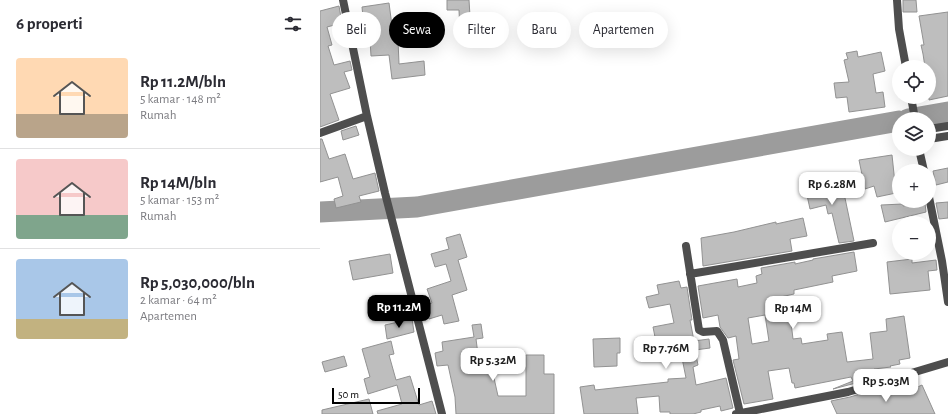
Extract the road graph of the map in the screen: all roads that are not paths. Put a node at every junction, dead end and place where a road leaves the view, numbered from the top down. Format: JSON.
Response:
{"nodes":[{"id":1,"x":343,"y":0,"type":"edge"},
{"id":2,"x":897,"y":0,"type":"edge"},
{"id":3,"x":905,"y":60,"type":"edge"},
{"id":4,"x":367,"y":116,"type":"junction"},
{"id":5,"x":948,"y":126,"type":"edge"},
{"id":6,"x":936,"y":128,"type":"edge"},
{"id":7,"x":320,"y":133,"type":"edge"},
{"id":8,"x":948,"y":136,"type":"edge"},
{"id":9,"x":936,"y":138,"type":"edge"},
{"id":10,"x":931,"y":208,"type":"edge"},
{"id":11,"x":873,"y":243,"type":"dead end"},
{"id":12,"x":686,"y":246,"type":"dead end"},
{"id":13,"x":690,"y":274,"type":"junction"},
{"id":14,"x":948,"y":302,"type":"edge"},
{"id":15,"x":948,"y":362,"type":"edge"},
{"id":16,"x":767,"y":411,"type":"edge"},
{"id":17,"x":442,"y":414,"type":"edge"},
{"id":18,"x":738,"y":414,"type":"edge"}],
"edges":[{"from":1,"to":4,"type":"street"},
{"from":2,"to":3,"type":"street"},
{"from":4,"to":7,"type":"street"},
{"from":4,"to":17,"type":"street"},
{"from":5,"to":6,"type":"street"},
{"from":8,"to":9,"type":"street"},
{"from":10,"to":14,"type":"street"},
{"from":11,"to":13,"type":"street"},
{"from":12,"to":13,"type":"street"},
{"from":13,"to":18,"type":"street"},
{"from":15,"to":16,"type":"street"},
{"from":16,"to":18,"type":"street"}]}
